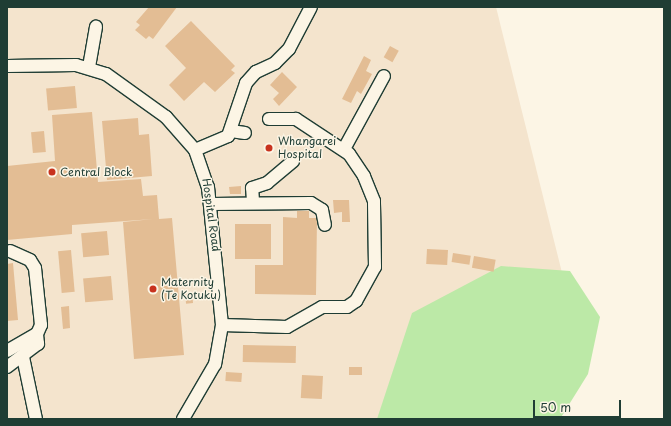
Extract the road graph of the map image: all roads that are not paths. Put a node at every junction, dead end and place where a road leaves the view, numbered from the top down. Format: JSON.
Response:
{"nodes":[{"id":1,"x":311,"y":7,"type":"edge"},
{"id":2,"x":96,"y":26,"type":"dead end"},
{"id":3,"x":7,"y":66,"type":"edge"},
{"id":4,"x":89,"y":67,"type":"junction"},
{"id":5,"x":384,"y":76,"type":"dead end"},
{"id":6,"x":269,"y":119,"type":"dead end"},
{"id":7,"x":245,"y":133,"type":"dead end"},
{"id":8,"x":226,"y":139,"type":"junction"},
{"id":9,"x":344,"y":149,"type":"junction"},
{"id":10,"x":195,"y":150,"type":"junction"},
{"id":11,"x":293,"y":161,"type":"dead end"},
{"id":12,"x":253,"y":201,"type":"junction"},
{"id":13,"x":211,"y":204,"type":"junction"},
{"id":14,"x":325,"y":225,"type":"dead end"},
{"id":15,"x":10,"y":251,"type":"dead end"},
{"id":16,"x":222,"y":325,"type":"junction"},
{"id":17,"x":37,"y":334,"type":"junction"},
{"id":18,"x":7,"y":351,"type":"edge"},
{"id":19,"x":23,"y":357,"type":"junction"},
{"id":20,"x":7,"y":367,"type":"edge"},
{"id":21,"x":36,"y":419,"type":"edge"},
{"id":22,"x":184,"y":419,"type":"edge"}],
"edges":[{"from":1,"to":8,"type":"street"},
{"from":2,"to":4,"type":"street"},
{"from":3,"to":4,"type":"street","name":"Hospital Road"},
{"from":4,"to":10,"type":"street","name":"Hospital Road"},
{"from":5,"to":9,"type":"street"},
{"from":6,"to":9,"type":"street"},
{"from":7,"to":8,"type":"street"},
{"from":8,"to":10,"type":"street"},
{"from":9,"to":16,"type":"street"},
{"from":10,"to":13,"type":"street","name":"Hospital Road"},
{"from":11,"to":12,"type":"street"},
{"from":12,"to":13,"type":"street"},
{"from":12,"to":14,"type":"street"},
{"from":13,"to":16,"type":"street","name":"Hospital Road"},
{"from":15,"to":17,"type":"street"},
{"from":16,"to":22,"type":"street","name":"Hospital Road"},
{"from":17,"to":18,"type":"street"},
{"from":17,"to":19,"type":"street"},
{"from":19,"to":20,"type":"street"},
{"from":19,"to":21,"type":"street"}]}
